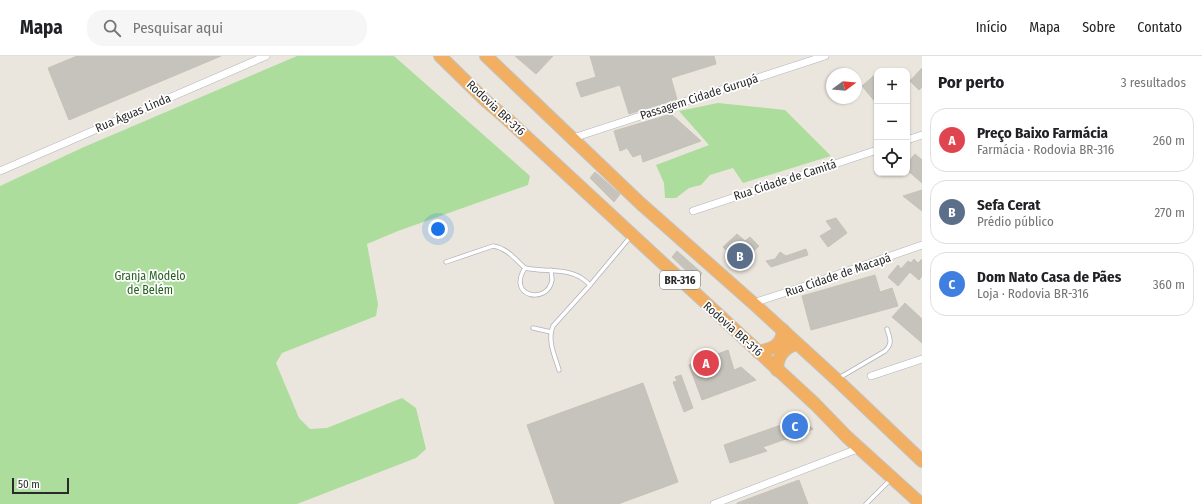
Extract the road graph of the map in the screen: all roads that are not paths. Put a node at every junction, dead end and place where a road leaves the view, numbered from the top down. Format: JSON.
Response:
{"nodes":[{"id":1,"x":266,"y":56,"type":"edge"},
{"id":2,"x":440,"y":56,"type":"edge"},
{"id":3,"x":486,"y":56,"type":"edge"},
{"id":4,"x":825,"y":56,"type":"edge"},
{"id":5,"x":922,"y":135,"type":"edge"},
{"id":6,"x":573,"y":138,"type":"junction"},
{"id":7,"x":910,"y":139,"type":"edge"},
{"id":8,"x":874,"y":151,"type":"edge"},
{"id":9,"x":0,"y":170,"type":"edge"},
{"id":10,"x":693,"y":211,"type":"dead end"},
{"id":11,"x":632,"y":235,"type":"junction"},
{"id":12,"x":922,"y":246,"type":"edge"},
{"id":13,"x":446,"y":262,"type":"dead end"},
{"id":14,"x":525,"y":268,"type":"junction"},
{"id":15,"x":551,"y":270,"type":"junction"},
{"id":16,"x":590,"y":284,"type":"junction"},
{"id":17,"x":753,"y":303,"type":"junction"},
{"id":18,"x":533,"y":328,"type":"dead end"},
{"id":19,"x":887,"y":329,"type":"dead end"},
{"id":20,"x":782,"y":330,"type":"junction"},
{"id":21,"x":551,"y":332,"type":"junction"},
{"id":22,"x":797,"y":344,"type":"junction"},
{"id":23,"x":758,"y":352,"type":"junction"},
{"id":24,"x":922,"y":359,"type":"edge"},
{"id":25,"x":559,"y":370,"type":"dead end"},
{"id":26,"x":777,"y":370,"type":"junction"},
{"id":27,"x":871,"y":376,"type":"dead end"},
{"id":28,"x":836,"y":379,"type":"junction"},
{"id":29,"x":860,"y":448,"type":"junction"},
{"id":30,"x":922,"y":461,"type":"edge"},
{"id":31,"x":892,"y":478,"type":"junction"},
{"id":32,"x":714,"y":504,"type":"edge"},
{"id":33,"x":866,"y":504,"type":"edge"},
{"id":34,"x":921,"y":504,"type":"edge"}],
"edges":[{"from":1,"to":9,"type":"street","name":"Rua Águas Linda"},
{"from":2,"to":11,"type":"highway","name":"Rodovia BR-316","number":"BR-316"},
{"from":3,"to":6,"type":"highway","number":"BR-316"},
{"from":4,"to":6,"type":"street","name":"Passagem Cidade Gurupá"},
{"from":5,"to":7,"type":"street"},
{"from":6,"to":17,"type":"highway","number":"BR-316"},
{"from":8,"to":10,"type":"street","name":"Rua Cidade de Camitá"},
{"from":11,"to":16,"type":"lane"},
{"from":11,"to":23,"type":"highway","name":"Rodovia BR-316","number":"BR-316"},
{"from":12,"to":17,"type":"street","name":"Rua Cidade de Macapá"},
{"from":13,"to":14,"type":"lane"},
{"from":14,"to":15,"type":"lane"},
{"from":14,"to":15,"type":"lane"},
{"from":15,"to":16,"type":"lane"},
{"from":16,"to":21,"type":"lane"},
{"from":17,"to":20,"type":"highway","number":"BR-316"},
{"from":18,"to":21,"type":"lane"},
{"from":19,"to":28,"type":"lane"},
{"from":20,"to":22,"type":"highway","number":"BR-316"},
{"from":20,"to":23,"type":"highway"},
{"from":21,"to":25,"type":"lane"},
{"from":22,"to":26,"type":"highway"},
{"from":22,"to":28,"type":"highway","number":"BR-316"},
{"from":23,"to":26,"type":"highway","name":"Rodovia BR-316","number":"BR-316"},
{"from":24,"to":27,"type":"street"},
{"from":26,"to":29,"type":"highway","name":"Rodovia BR-316","number":"BR-316"},
{"from":28,"to":30,"type":"highway","number":"BR-316"},
{"from":29,"to":31,"type":"highway","name":"Rodovia BR-316","number":"BR-316"},
{"from":29,"to":32,"type":"street"},
{"from":31,"to":33,"type":"lane"},
{"from":31,"to":34,"type":"highway","name":"Rodovia BR-316","number":"BR-316"}]}
